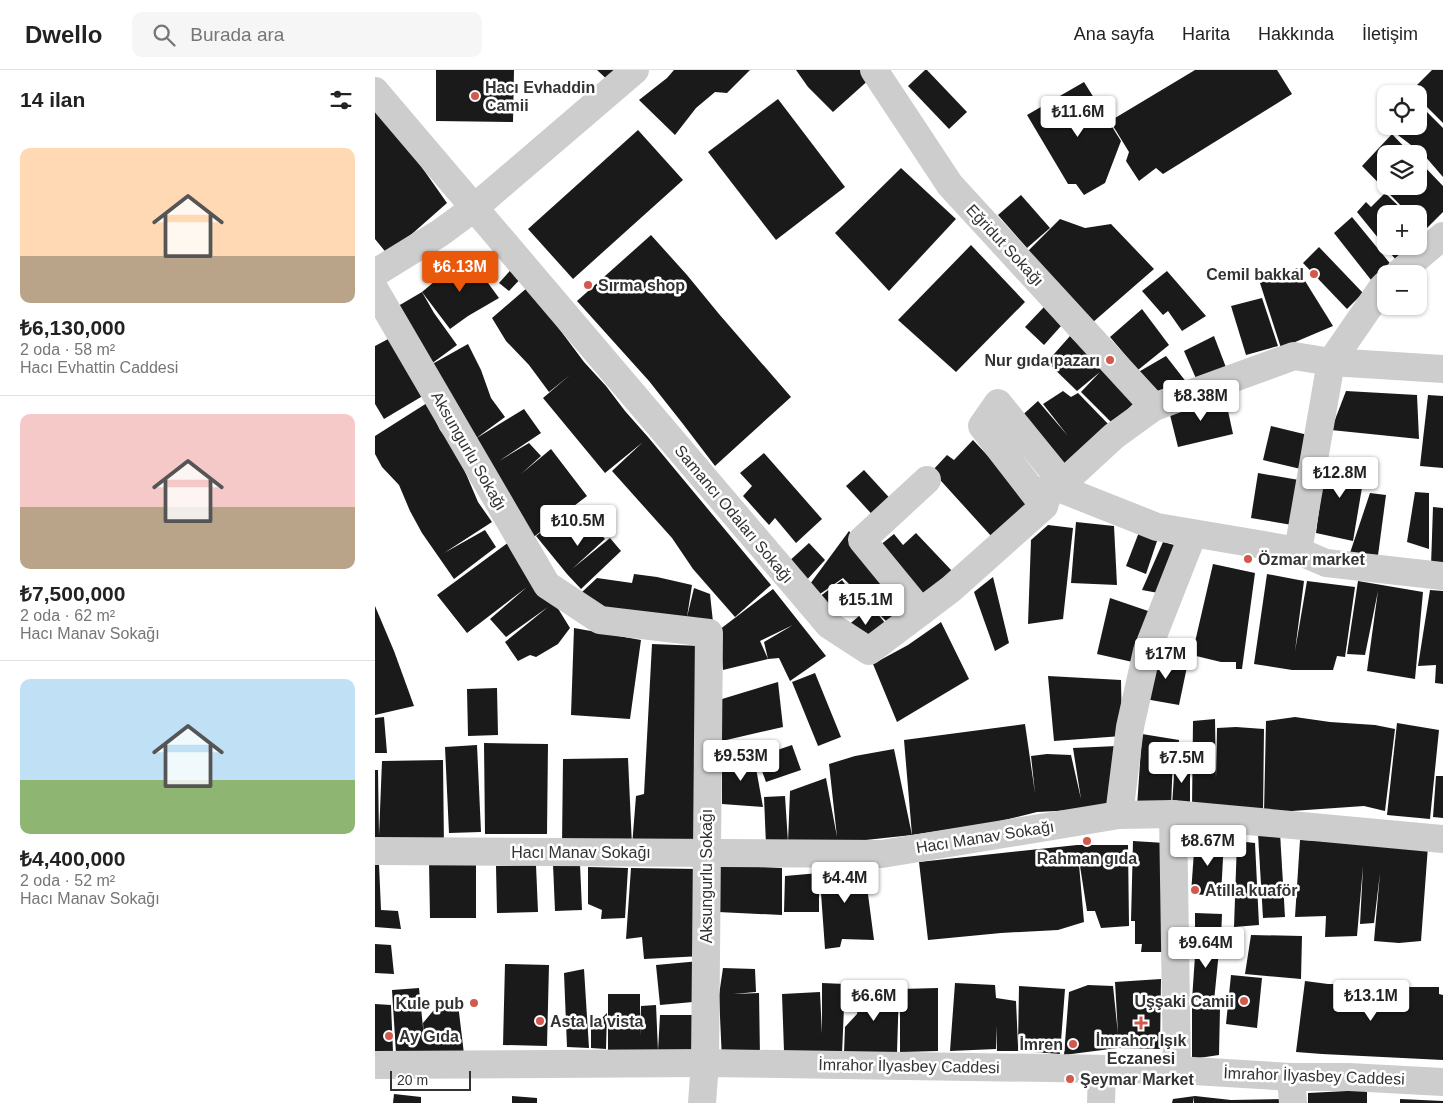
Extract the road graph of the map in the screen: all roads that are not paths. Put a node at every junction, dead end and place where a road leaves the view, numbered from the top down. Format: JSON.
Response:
{"nodes":[{"id":1,"x":635,"y":70,"type":"edge"},
{"id":2,"x":874,"y":70,"type":"edge"},
{"id":3,"x":375,"y":91,"type":"edge"},
{"id":4,"x":474,"y":208,"type":"junction"},
{"id":5,"x":1443,"y":236,"type":"edge"},
{"id":6,"x":1409,"y":265,"type":"edge"},
{"id":7,"x":375,"y":273,"type":"edge"},
{"id":8,"x":375,"y":290,"type":"edge"},
{"id":9,"x":1377,"y":295,"type":"edge"},
{"id":10,"x":1331,"y":362,"type":"junction"},
{"id":11,"x":1443,"y":369,"type":"edge"},
{"id":12,"x":1154,"y":407,"type":"junction"},
{"id":13,"x":927,"y":480,"type":"dead end"},
{"id":14,"x":1053,"y":491,"type":"junction"},
{"id":15,"x":1193,"y":534,"type":"junction"},
{"id":16,"x":1299,"y":551,"type":"junction"},
{"id":17,"x":1443,"y":576,"type":"edge"},
{"id":18,"x":921,"y":612,"type":"junction"},
{"id":19,"x":1119,"y":814,"type":"junction"},
{"id":20,"x":1173,"y":814,"type":"junction"},
{"id":21,"x":1443,"y":839,"type":"edge"},
{"id":22,"x":375,"y":851,"type":"edge"},
{"id":23,"x":707,"y":852,"type":"junction"},
{"id":24,"x":705,"y":1063,"type":"junction"},
{"id":25,"x":375,"y":1066,"type":"edge"},
{"id":26,"x":1102,"y":1068,"type":"junction"},
{"id":27,"x":1177,"y":1070,"type":"junction"},
{"id":28,"x":1443,"y":1082,"type":"edge"},
{"id":29,"x":1292,"y":1090,"type":"edge"},
{"id":30,"x":702,"y":1103,"type":"edge"},
{"id":31,"x":1101,"y":1103,"type":"edge"}],
"edges":[{"from":1,"to":4,"type":"street"},
{"from":2,"to":12,"type":"street","name":"Eğridut Sokağı"},
{"from":3,"to":4,"type":"street"},
{"from":4,"to":7,"type":"street"},
{"from":4,"to":18,"type":"street","name":"Samancı Odaları Sokağı"},
{"from":5,"to":6,"type":"street"},
{"from":8,"to":23,"type":"street","name":"Aksungurlu Sokağı"},
{"from":9,"to":10,"type":"street"},
{"from":10,"to":11,"type":"street","name":"Samancı Odaları Sokağı"},
{"from":10,"to":12,"type":"street","name":"Samancı Odaları Sokağı"},
{"from":10,"to":16,"type":"street"},
{"from":12,"to":14,"type":"street","name":"Samancı Odaları Sokağı"},
{"from":13,"to":18,"type":"street"},
{"from":14,"to":15,"type":"street"},
{"from":14,"to":18,"type":"street","name":"Samancı Odaları Sokağı"},
{"from":15,"to":16,"type":"street"},
{"from":15,"to":19,"type":"street"},
{"from":16,"to":17,"type":"street"},
{"from":19,"to":20,"type":"street","name":"Hacı Manav Sokağı"},
{"from":19,"to":23,"type":"street","name":"Hacı Manav Sokağı"},
{"from":20,"to":21,"type":"street","name":"Hacı Manav Sokağı"},
{"from":20,"to":27,"type":"street"},
{"from":22,"to":23,"type":"street","name":"Hacı Manav Sokağı"},
{"from":23,"to":24,"type":"street","name":"Aksungurlu Sokağı"},
{"from":24,"to":25,"type":"street","name":"İmrahor İlyasbey Caddesi"},
{"from":24,"to":26,"type":"street","name":"İmrahor İlyasbey Caddesi"},
{"from":24,"to":30,"type":"street","name":"Aksungurlu Sokağı"},
{"from":26,"to":27,"type":"street","name":"İmrahor İlyasbey Caddesi"},
{"from":26,"to":31,"type":"street"},
{"from":27,"to":29,"type":"street","name":"İmrahor İlyasbey Caddesi"},
{"from":28,"to":29,"type":"street","name":"İmrahor İlyasbey Caddesi"}]}
